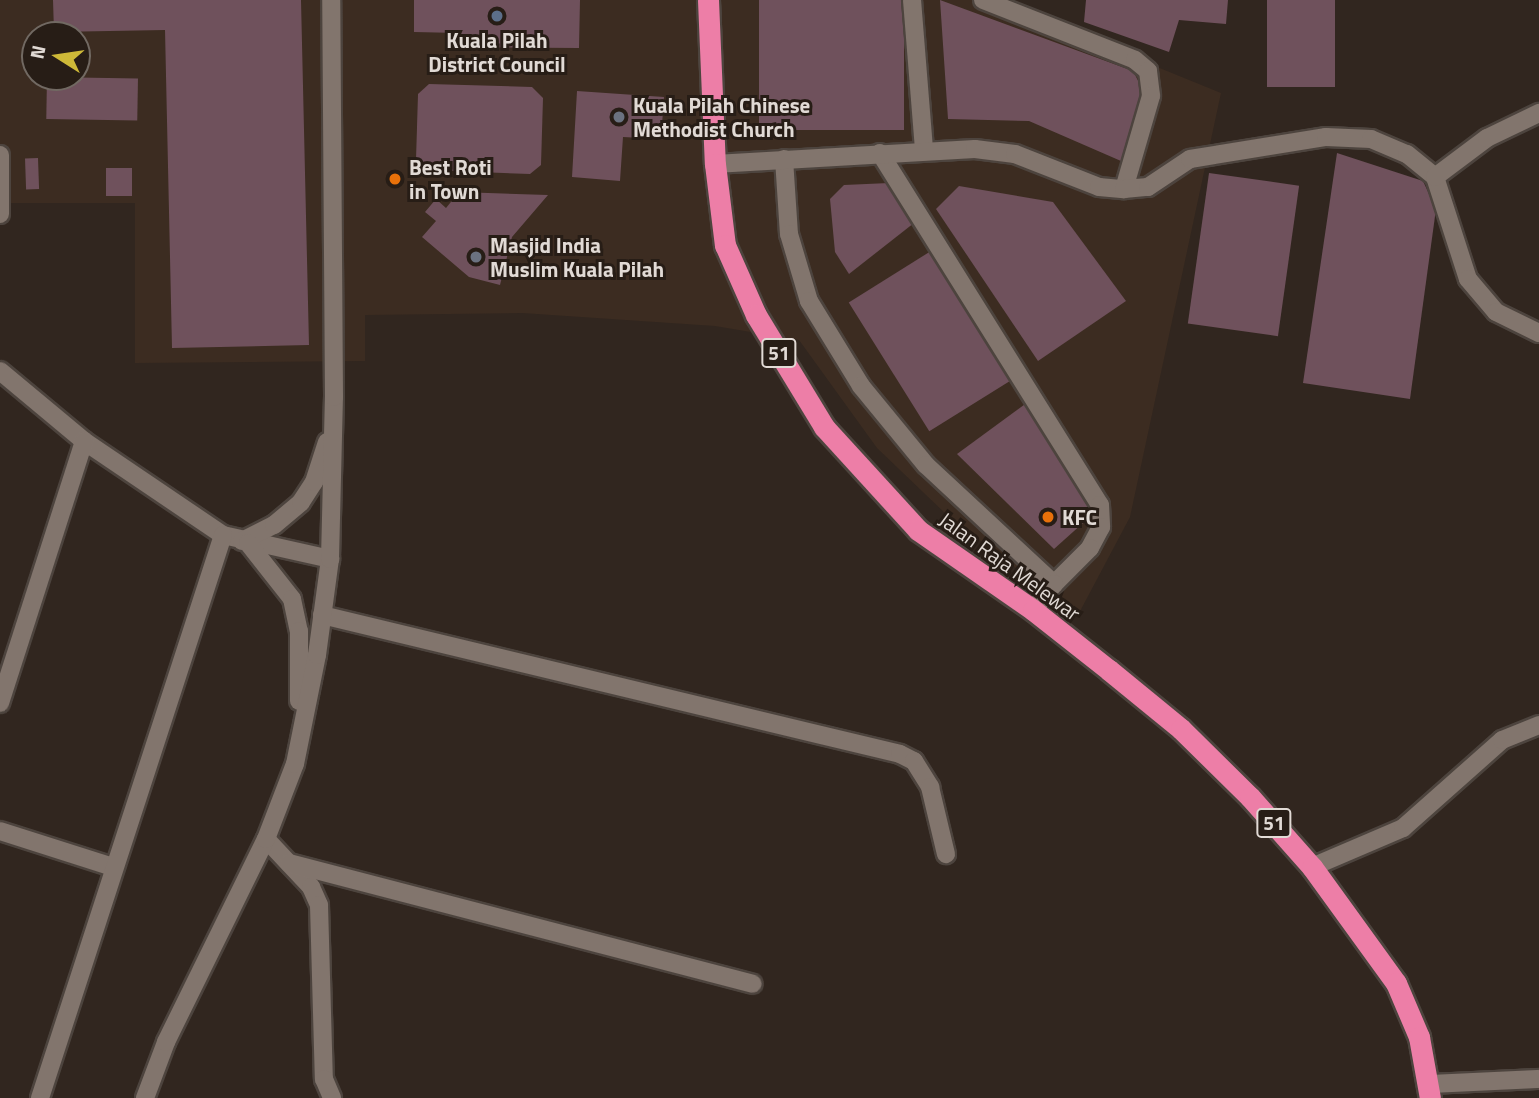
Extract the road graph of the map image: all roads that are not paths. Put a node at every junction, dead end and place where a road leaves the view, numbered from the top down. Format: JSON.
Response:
{"nodes":[{"id":1,"x":331,"y":0,"type":"edge"},
{"id":2,"x":708,"y":0,"type":"edge"},
{"id":3,"x":912,"y":0,"type":"edge"},
{"id":4,"x":983,"y":0,"type":"edge"},
{"id":5,"x":1539,"y":113,"type":"edge"},
{"id":6,"x":924,"y":150,"type":"junction"},
{"id":7,"x":880,"y":153,"type":"junction"},
{"id":8,"x":0,"y":155,"type":"edge"},
{"id":9,"x":784,"y":159,"type":"junction"},
{"id":10,"x":715,"y":164,"type":"junction"},
{"id":11,"x":1435,"y":177,"type":"junction"},
{"id":12,"x":1124,"y":189,"type":"junction"},
{"id":13,"x":0,"y":214,"type":"edge"},
{"id":14,"x":1539,"y":333,"type":"edge"},
{"id":15,"x":0,"y":371,"type":"edge"},
{"id":16,"x":334,"y":397,"type":"junction"},
{"id":17,"x":84,"y":442,"type":"junction"},
{"id":18,"x":223,"y":535,"type":"junction"},
{"id":19,"x":245,"y":542,"type":"junction"},
{"id":20,"x":330,"y":559,"type":"junction"},
{"id":21,"x":1054,"y":584,"type":"junction"},
{"id":22,"x":1034,"y":610,"type":"junction"},
{"id":23,"x":322,"y":615,"type":"junction"},
{"id":24,"x":0,"y":702,"type":"edge"},
{"id":25,"x":1539,"y":725,"type":"edge"},
{"id":26,"x":295,"y":764,"type":"junction"},
{"id":27,"x":0,"y":831,"type":"edge"},
{"id":28,"x":266,"y":839,"type":"junction"},
{"id":29,"x":946,"y":854,"type":"dead end"},
{"id":30,"x":289,"y":863,"type":"junction"},
{"id":31,"x":113,"y":867,"type":"junction"},
{"id":32,"x":1312,"y":867,"type":"junction"},
{"id":33,"x":752,"y":984,"type":"dead end"},
{"id":34,"x":1539,"y":1079,"type":"edge"},
{"id":35,"x":1429,"y":1091,"type":"edge"},
{"id":36,"x":40,"y":1098,"type":"edge"},
{"id":37,"x":145,"y":1098,"type":"edge"},
{"id":38,"x":332,"y":1098,"type":"edge"}],
"edges":[{"from":1,"to":16,"type":"street"},
{"from":2,"to":10,"type":"highway","name":"Jalan Raja Melewar","number":"51"},
{"from":3,"to":6,"type":"street"},
{"from":4,"to":12,"type":"street"},
{"from":5,"to":11,"type":"street"},
{"from":6,"to":7,"type":"street"},
{"from":6,"to":12,"type":"street"},
{"from":7,"to":9,"type":"street"},
{"from":7,"to":21,"type":"street"},
{"from":8,"to":13,"type":"street"},
{"from":9,"to":10,"type":"street"},
{"from":9,"to":21,"type":"street"},
{"from":10,"to":22,"type":"highway","name":"Jalan Raja Melewar","number":"51"},
{"from":11,"to":12,"type":"street"},
{"from":11,"to":14,"type":"street"},
{"from":15,"to":17,"type":"street"},
{"from":16,"to":19,"type":"street"},
{"from":16,"to":20,"type":"street"},
{"from":17,"to":18,"type":"street"},
{"from":17,"to":24,"type":"street"},
{"from":18,"to":19,"type":"street"},
{"from":18,"to":31,"type":"street"},
{"from":19,"to":20,"type":"street"},
{"from":19,"to":26,"type":"street"},
{"from":20,"to":23,"type":"street"},
{"from":21,"to":22,"type":"street"},
{"from":22,"to":32,"type":"highway","name":"Jalan Raja Melewar","number":"51"},
{"from":23,"to":26,"type":"street"},
{"from":23,"to":29,"type":"street"},
{"from":25,"to":32,"type":"street"},
{"from":26,"to":28,"type":"street"},
{"from":27,"to":31,"type":"street"},
{"from":28,"to":30,"type":"street"},
{"from":28,"to":37,"type":"street"},
{"from":30,"to":33,"type":"street"},
{"from":30,"to":38,"type":"street"},
{"from":31,"to":36,"type":"street"},
{"from":32,"to":35,"type":"highway","name":"Jalan Raja Melewar","number":"51"},
{"from":34,"to":35,"type":"street"}]}
